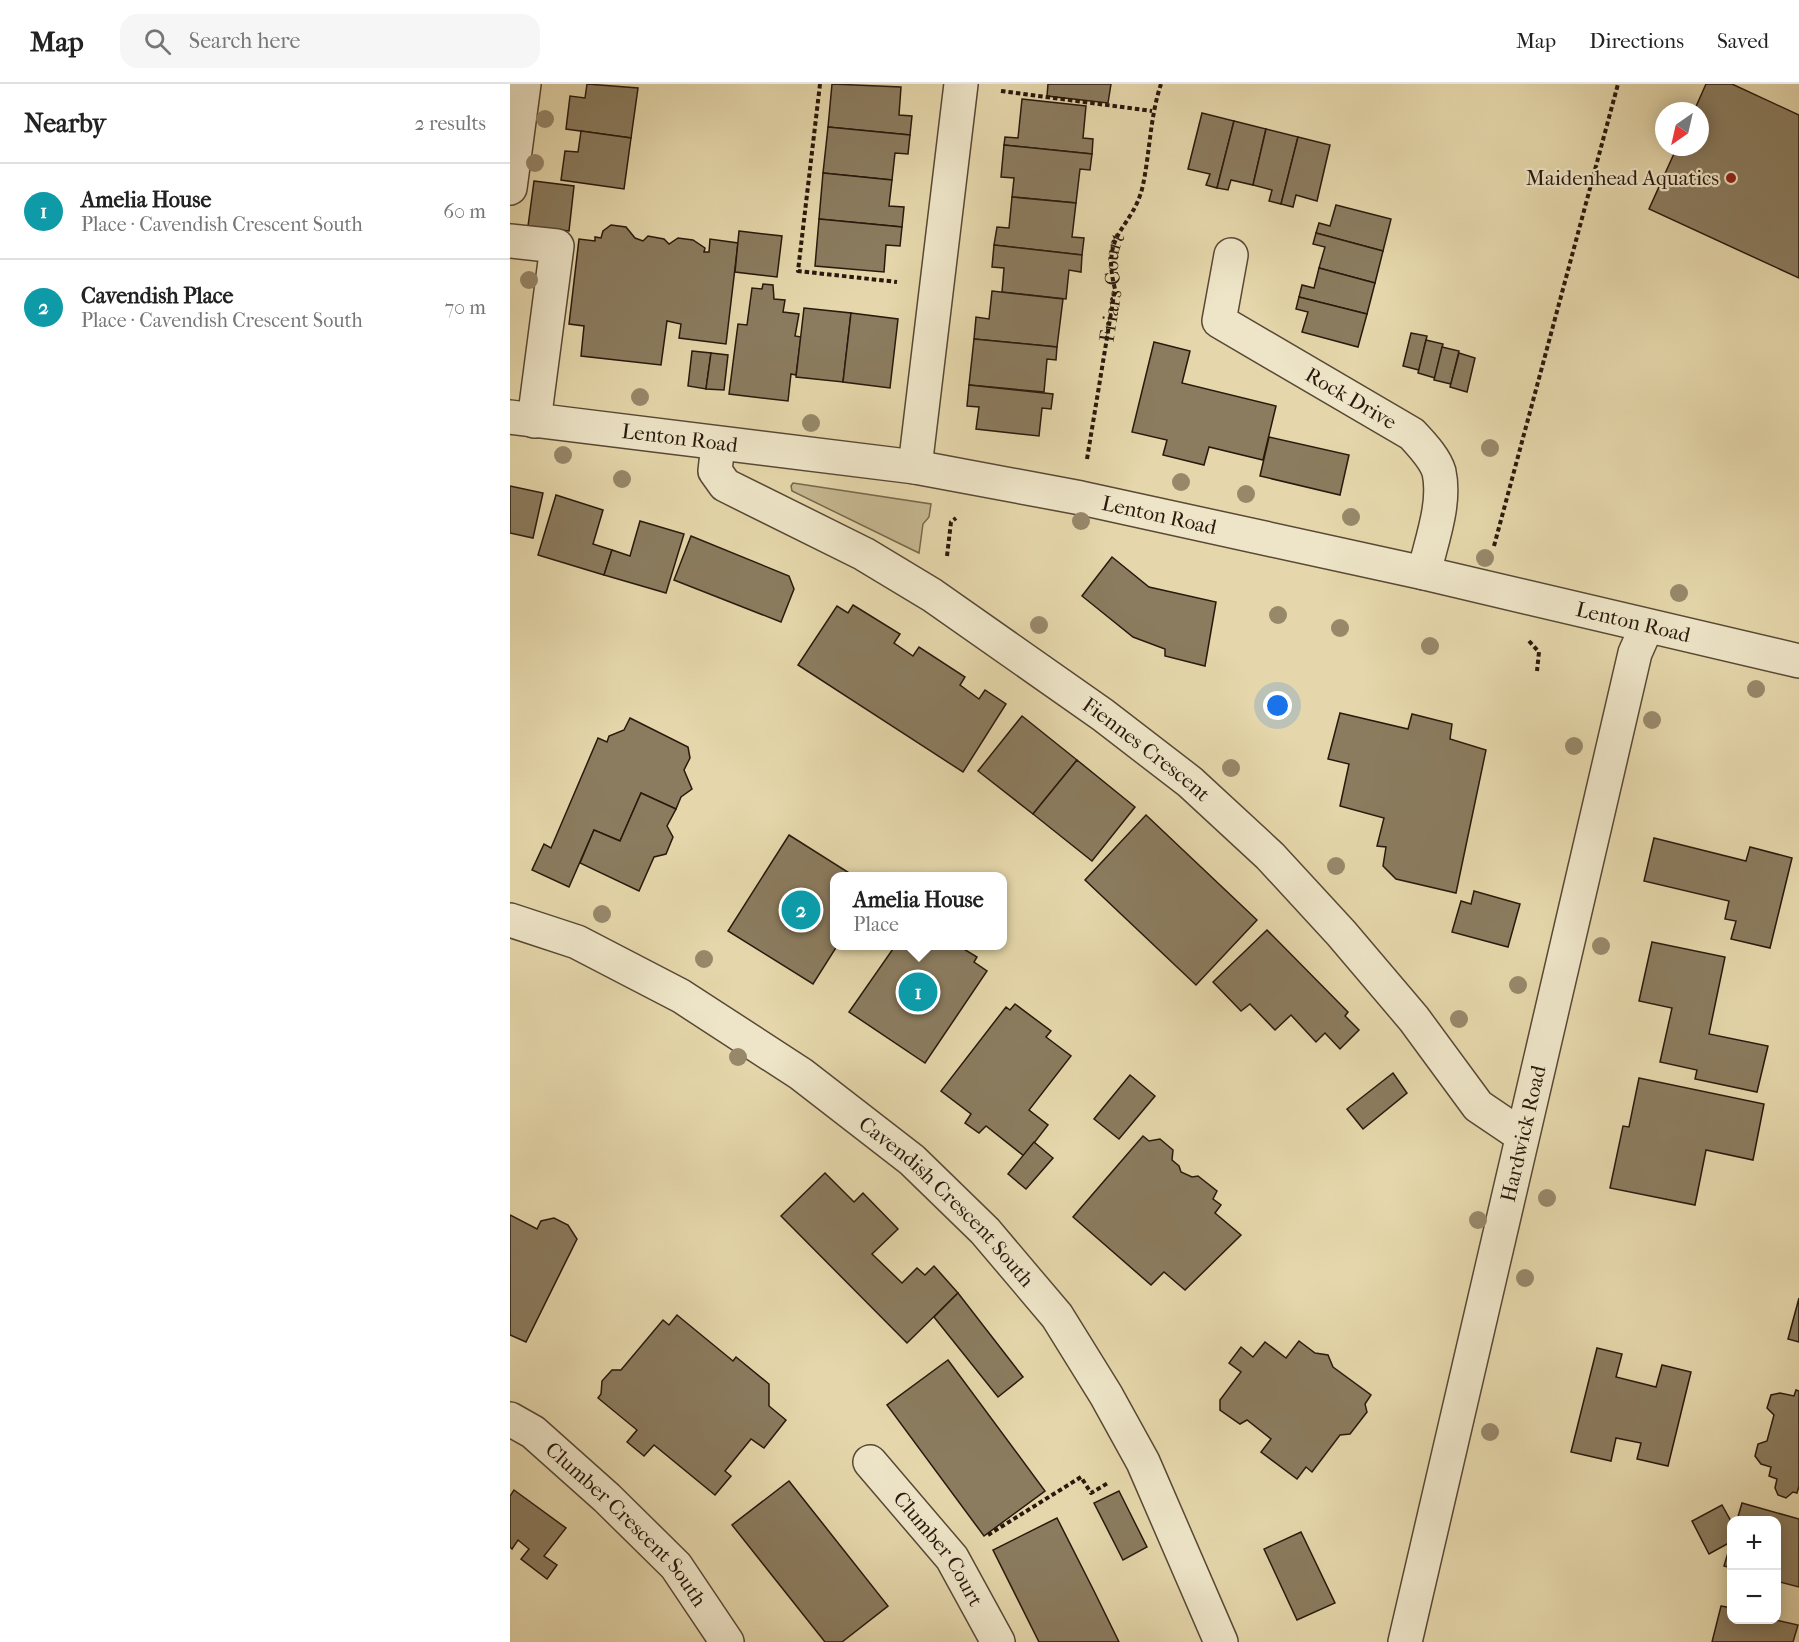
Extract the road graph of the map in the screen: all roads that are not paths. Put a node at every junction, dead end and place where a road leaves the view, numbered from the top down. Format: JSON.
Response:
{"nodes":[{"id":1,"x":524,"y":84,"type":"edge"},
{"id":2,"x":961,"y":85,"type":"edge"},
{"id":3,"x":510,"y":188,"type":"edge"},
{"id":4,"x":510,"y":241,"type":"edge"},
{"id":5,"x":1231,"y":255,"type":"dead end"},
{"id":6,"x":522,"y":419,"type":"edge"},
{"id":7,"x":718,"y":444,"type":"junction"},
{"id":8,"x":915,"y":467,"type":"junction"},
{"id":9,"x":1424,"y":573,"type":"junction"},
{"id":10,"x":1647,"y":626,"type":"junction"},
{"id":11,"x":1799,"y":662,"type":"edge"},
{"id":12,"x":510,"y":920,"type":"edge"},
{"id":13,"x":1521,"y":1136,"type":"junction"},
{"id":14,"x":510,"y":1419,"type":"edge"},
{"id":15,"x":870,"y":1462,"type":"dead end"},
{"id":16,"x":727,"y":1642,"type":"edge"},
{"id":17,"x":998,"y":1642,"type":"edge"},
{"id":18,"x":1221,"y":1642,"type":"edge"},
{"id":19,"x":1405,"y":1642,"type":"edge"}],
"edges":[{"from":1,"to":3,"type":"street"},
{"from":2,"to":8,"type":"street"},
{"from":4,"to":6,"type":"street"},
{"from":5,"to":9,"type":"street","name":"Rock Drive"},
{"from":6,"to":7,"type":"street","name":"Lenton Road"},
{"from":7,"to":8,"type":"street","name":"Lenton Road"},
{"from":7,"to":13,"type":"street","name":"Fiennes Crescent"},
{"from":8,"to":9,"type":"street","name":"Lenton Road"},
{"from":9,"to":10,"type":"street","name":"Lenton Road"},
{"from":10,"to":11,"type":"street","name":"Lenton Road"},
{"from":10,"to":13,"type":"street","name":"Hardwick Road"},
{"from":12,"to":18,"type":"street","name":"Cavendish Crescent South"},
{"from":13,"to":19,"type":"street","name":"Hardwick Road"},
{"from":14,"to":16,"type":"street","name":"Clumber Crescent South"},
{"from":15,"to":17,"type":"street","name":"Clumber Court"}]}
